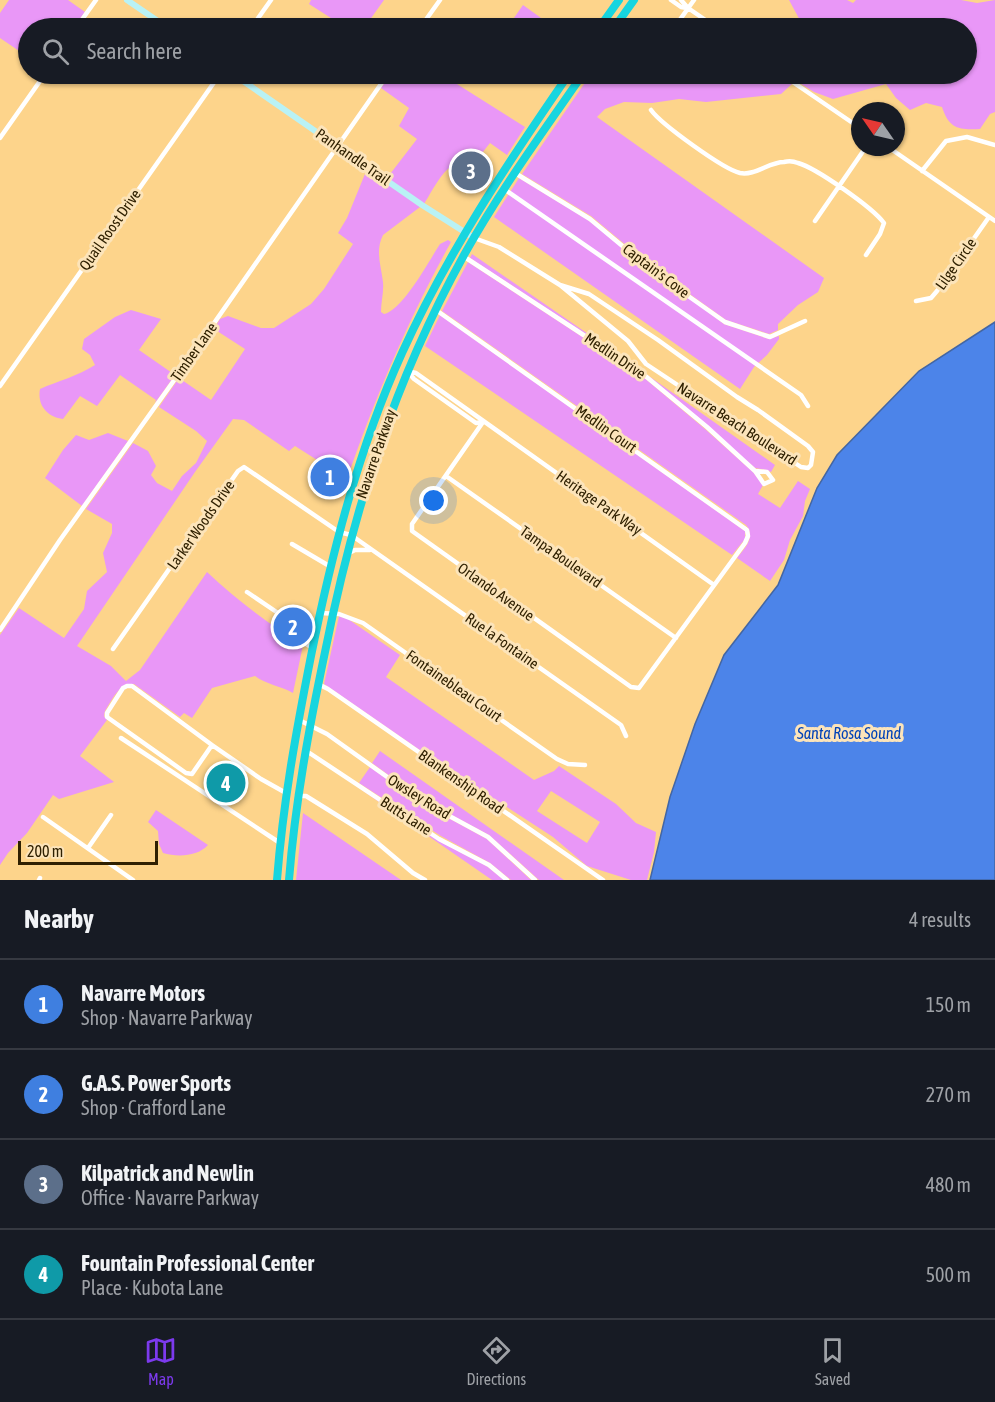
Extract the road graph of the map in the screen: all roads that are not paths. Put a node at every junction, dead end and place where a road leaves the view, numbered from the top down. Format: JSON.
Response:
{"nodes":[{"id":1,"x":96,"y":0,"type":"edge"},
{"id":2,"x":127,"y":0,"type":"edge"},
{"id":3,"x":271,"y":0,"type":"edge"},
{"id":4,"x":440,"y":0,"type":"edge"},
{"id":5,"x":619,"y":0,"type":"edge"},
{"id":6,"x":634,"y":0,"type":"edge"},
{"id":7,"x":671,"y":0,"type":"edge"},
{"id":8,"x":681,"y":0,"type":"edge"},
{"id":9,"x":694,"y":0,"type":"edge"},
{"id":10,"x":688,"y":8,"type":"junction"},
{"id":11,"x":83,"y":18,"type":"edge"},
{"id":12,"x":153,"y":18,"type":"edge"},
{"id":13,"x":258,"y":18,"type":"edge"},
{"id":14,"x":427,"y":18,"type":"edge"},
{"id":15,"x":606,"y":18,"type":"edge"},
{"id":16,"x":621,"y":18,"type":"edge"},
{"id":17,"x":681,"y":18,"type":"edge"},
{"id":18,"x":702,"y":18,"type":"edge"},
{"id":19,"x":38,"y":84,"type":"edge"},
{"id":20,"x":213,"y":84,"type":"edge"},
{"id":21,"x":247,"y":84,"type":"edge"},
{"id":22,"x":381,"y":84,"type":"edge"},
{"id":23,"x":562,"y":84,"type":"edge"},
{"id":24,"x":576,"y":84,"type":"edge"},
{"id":25,"x":796,"y":84,"type":"edge"},
{"id":26,"x":651,"y":110,"type":"dead end"},
{"id":27,"x":851,"y":122,"type":"edge"},
{"id":28,"x":0,"y":138,"type":"edge"},
{"id":29,"x":995,"y":145,"type":"edge"},
{"id":30,"x":337,"y":146,"type":"junction"},
{"id":31,"x":861,"y":156,"type":"edge"},
{"id":32,"x":901,"y":156,"type":"edge"},
{"id":33,"x":922,"y":171,"type":"junction"},
{"id":34,"x":515,"y":173,"type":"junction"},
{"id":35,"x":839,"y":187,"type":"junction"},
{"id":36,"x":504,"y":189,"type":"junction"},
{"id":37,"x":989,"y":217,"type":"junction"},
{"id":38,"x":815,"y":221,"type":"dead end"},
{"id":39,"x":995,"y":221,"type":"edge"},
{"id":40,"x":464,"y":233,"type":"junction"},
{"id":41,"x":474,"y":237,"type":"junction"},
{"id":42,"x":866,"y":255,"type":"dead end"},
{"id":43,"x":463,"y":256,"type":"junction"},
{"id":44,"x":444,"y":269,"type":"junction"},
{"id":45,"x":560,"y":285,"type":"junction"},
{"id":46,"x":916,"y":301,"type":"dead end"},
{"id":47,"x":436,"y":310,"type":"junction"},
{"id":48,"x":805,"y":321,"type":"dead end"},
{"id":49,"x":407,"y":371,"type":"junction"},
{"id":50,"x":0,"y":386,"type":"edge"},
{"id":51,"x":382,"y":399,"type":"junction"},
{"id":52,"x":808,"y":406,"type":"dead end"},
{"id":53,"x":483,"y":422,"type":"junction"},
{"id":54,"x":755,"y":471,"type":"dead end"},
{"id":55,"x":446,"y":476,"type":"junction"},
{"id":56,"x":339,"y":532,"type":"junction"},
{"id":57,"x":351,"y":535,"type":"junction"},
{"id":58,"x":292,"y":544,"type":"dead end"},
{"id":59,"x":373,"y":551,"type":"junction"},
{"id":60,"x":346,"y":554,"type":"junction"},
{"id":61,"x":331,"y":567,"type":"junction"},
{"id":62,"x":714,"y":585,"type":"junction"},
{"id":63,"x":247,"y":592,"type":"dead end"},
{"id":64,"x":321,"y":613,"type":"junction"},
{"id":65,"x":332,"y":614,"type":"junction"},
{"id":66,"x":0,"y":630,"type":"edge"},
{"id":67,"x":676,"y":638,"type":"junction"},
{"id":68,"x":313,"y":648,"type":"junction"},
{"id":69,"x":114,"y":649,"type":"dead end"},
{"id":70,"x":318,"y":684,"type":"junction"},
{"id":71,"x":299,"y":720,"type":"junction"},
{"id":72,"x":310,"y":725,"type":"junction"},
{"id":73,"x":626,"y":736,"type":"dead end"},
{"id":74,"x":121,"y":738,"type":"dead end"},
{"id":75,"x":212,"y":745,"type":"junction"},
{"id":76,"x":305,"y":750,"type":"junction"},
{"id":77,"x":585,"y":765,"type":"dead end"},
{"id":78,"x":286,"y":793,"type":"junction"},
{"id":79,"x":297,"y":796,"type":"junction"},
{"id":80,"x":111,"y":815,"type":"dead end"},
{"id":81,"x":43,"y":818,"type":"dead end"},
{"id":82,"x":280,"y":843,"type":"junction"},
{"id":83,"x":88,"y":848,"type":"junction"},
{"id":84,"x":133,"y":880,"type":"edge"},
{"id":85,"x":277,"y":880,"type":"edge"},
{"id":86,"x":289,"y":880,"type":"edge"},
{"id":87,"x":425,"y":880,"type":"edge"},
{"id":88,"x":507,"y":880,"type":"edge"},
{"id":89,"x":535,"y":880,"type":"edge"},
{"id":90,"x":603,"y":880,"type":"edge"}],
"edges":[{"from":1,"to":11,"type":"street"},
{"from":2,"to":12,"type":"street"},
{"from":3,"to":13,"type":"street"},
{"from":4,"to":14,"type":"street"},
{"from":5,"to":15,"type":"highway"},
{"from":6,"to":16,"type":"highway"},
{"from":7,"to":10,"type":"street"},
{"from":8,"to":10,"type":"street"},
{"from":9,"to":10,"type":"street"},
{"from":10,"to":17,"type":"street"},
{"from":10,"to":18,"type":"street"},
{"from":19,"to":28,"type":"street"},
{"from":20,"to":50,"type":"street","name":"Quail Roost Drive"},
{"from":21,"to":30,"type":"street","name":"Panhandle Trail"},
{"from":22,"to":30,"type":"street","name":"Timber Lane"},
{"from":23,"to":40,"type":"highway","name":"Navarre Parkway"},
{"from":24,"to":34,"type":"highway","name":"Navarre Parkway"},
{"from":25,"to":27,"type":"street"},
{"from":26,"to":35,"type":"street"},
{"from":29,"to":33,"type":"street"},
{"from":30,"to":40,"type":"street","name":"Panhandle Trail"},
{"from":30,"to":66,"type":"street","name":"Timber Lane"},
{"from":31,"to":35,"type":"street"},
{"from":32,"to":33,"type":"street"},
{"from":33,"to":37,"type":"street"},
{"from":34,"to":36,"type":"highway","name":"Navarre Parkway"},
{"from":34,"to":48,"type":"street","name":"Captain's Cove"},
{"from":35,"to":38,"type":"street"},
{"from":35,"to":42,"type":"street"},
{"from":36,"to":41,"type":"highway","name":"Navarre Parkway"},
{"from":36,"to":52,"type":"street"},
{"from":37,"to":39,"type":"street"},
{"from":37,"to":46,"type":"street","name":"Lilge Circle"},
{"from":40,"to":41,"type":"street","name":"Panhandle Trail"},
{"from":40,"to":44,"type":"highway","name":"Navarre Parkway"},
{"from":41,"to":43,"type":"highway","name":"Navarre Parkway"},
{"from":41,"to":45,"type":"street"},
{"from":43,"to":47,"type":"highway","name":"Navarre Parkway"},
{"from":43,"to":54,"type":"street","name":"Medlin Drive"},
{"from":44,"to":49,"type":"highway"},
{"from":44,"to":51,"type":"highway","name":"Navarre Parkway"},
{"from":45,"to":45,"type":"street","name":"Navarre Beach Boulevard"},
{"from":47,"to":49,"type":"highway","name":"Navarre Parkway"},
{"from":47,"to":62,"type":"street","name":"Medlin Court"},
{"from":49,"to":51,"type":"highway"},
{"from":49,"to":53,"type":"street","name":"Heritage Park Way"},
{"from":49,"to":57,"type":"highway","name":"Navarre Parkway"},
{"from":51,"to":56,"type":"highway","name":"Navarre Parkway"},
{"from":53,"to":55,"type":"street","name":"Orlando Avenue"},
{"from":53,"to":62,"type":"street","name":"Heritage Park Way"},
{"from":55,"to":67,"type":"street","name":"Tampa Boulevard"},
{"from":55,"to":67,"type":"street","name":"Orlando Avenue"},
{"from":56,"to":57,"type":"street","name":"Rue la Fontaine"},
{"from":56,"to":61,"type":"highway","name":"Navarre Parkway"},
{"from":56,"to":69,"type":"street","name":"Larker Woods Drive"},
{"from":57,"to":59,"type":"street","name":"Rue la Fontaine"},
{"from":57,"to":60,"type":"highway","name":"Navarre Parkway"},
{"from":58,"to":61,"type":"street"},
{"from":59,"to":60,"type":"street"},
{"from":59,"to":73,"type":"street","name":"Rue la Fontaine"},
{"from":60,"to":65,"type":"highway","name":"Navarre Parkway"},
{"from":61,"to":64,"type":"highway","name":"Navarre Parkway"},
{"from":62,"to":67,"type":"street"},
{"from":63,"to":68,"type":"street"},
{"from":64,"to":65,"type":"street","name":"Fontainebleau Court"},
{"from":64,"to":68,"type":"highway","name":"Navarre Parkway"},
{"from":65,"to":70,"type":"highway","name":"Navarre Parkway"},
{"from":65,"to":77,"type":"street","name":"Fontainebleau Court"},
{"from":68,"to":71,"type":"highway","name":"Navarre Parkway"},
{"from":70,"to":72,"type":"highway","name":"Navarre Parkway"},
{"from":70,"to":90,"type":"street","name":"Blankenship Road"},
{"from":71,"to":72,"type":"street","name":"Owsley Road"},
{"from":71,"to":78,"type":"highway","name":"Navarre Parkway"},
{"from":72,"to":76,"type":"highway","name":"Navarre Parkway"},
{"from":72,"to":89,"type":"street","name":"Owsley Road"},
{"from":74,"to":82,"type":"street"},
{"from":75,"to":75,"type":"street"},
{"from":75,"to":78,"type":"street"},
{"from":76,"to":79,"type":"highway","name":"Navarre Parkway"},
{"from":76,"to":88,"type":"street","name":"Butts Lane"},
{"from":78,"to":82,"type":"highway","name":"Navarre Parkway"},
{"from":79,"to":86,"type":"highway","name":"Navarre Parkway"},
{"from":79,"to":87,"type":"street"},
{"from":80,"to":83,"type":"street"},
{"from":81,"to":83,"type":"street"},
{"from":82,"to":85,"type":"highway","name":"Navarre Parkway"},
{"from":83,"to":84,"type":"street"}]}
